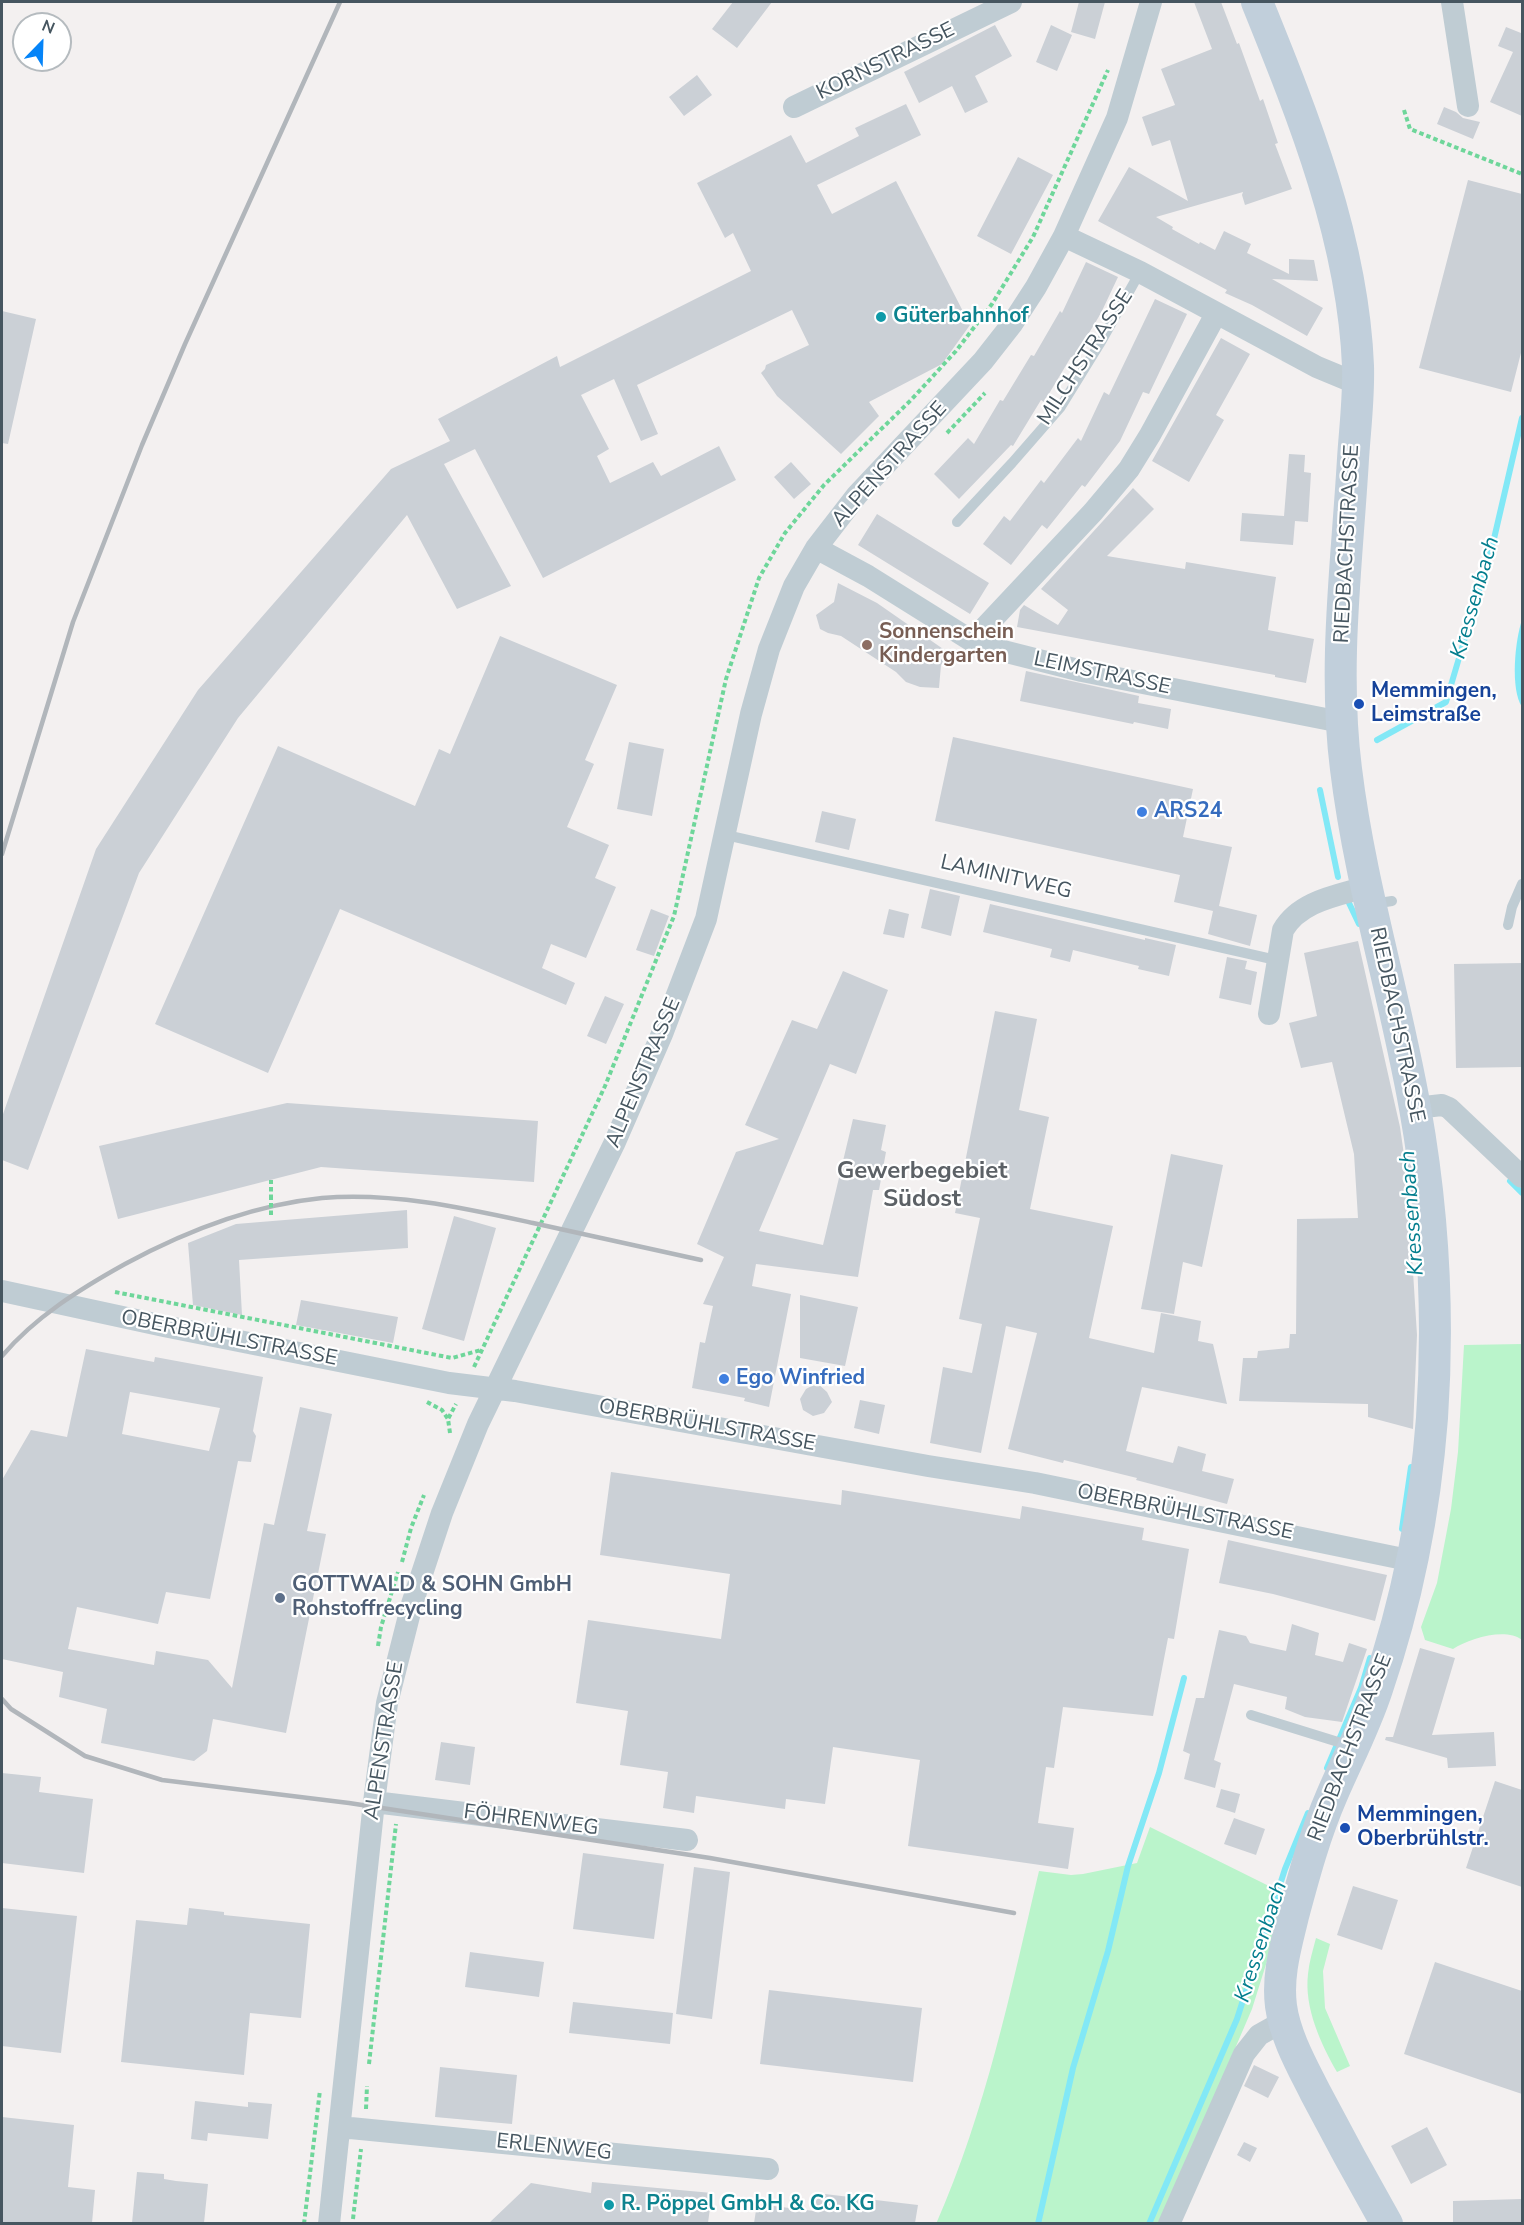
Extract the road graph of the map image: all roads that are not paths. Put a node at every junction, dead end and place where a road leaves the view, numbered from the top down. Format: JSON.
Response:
{"nodes":[{"id":1,"x":1011,"y":2,"type":"edge"},
{"id":2,"x":1151,"y":2,"type":"edge"},
{"id":3,"x":1257,"y":2,"type":"edge"},
{"id":4,"x":1452,"y":2,"type":"edge"},
{"id":5,"x":1468,"y":106,"type":"dead end"},
{"id":6,"x":794,"y":107,"type":"dead end"},
{"id":7,"x":1064,"y":236,"type":"junction"},
{"id":8,"x":1140,"y":272,"type":"junction"},
{"id":9,"x":1216,"y":314,"type":"junction"},
{"id":10,"x":1358,"y":384,"type":"junction"},
{"id":11,"x":957,"y":522,"type":"dead end"},
{"id":12,"x":816,"y":548,"type":"junction"},
{"id":13,"x":972,"y":641,"type":"junction"},
{"id":14,"x":1341,"y":722,"type":"junction"},
{"id":15,"x":726,"y":835,"type":"junction"},
{"id":16,"x":1522,"y":884,"type":"edge"},
{"id":17,"x":1376,"y":897,"type":"junction"},
{"id":18,"x":1508,"y":925,"type":"dead end"},
{"id":19,"x":1276,"y":960,"type":"junction"},
{"id":20,"x":1269,"y":1014,"type":"dead end"},
{"id":21,"x":1415,"y":1108,"type":"junction"},
{"id":22,"x":1522,"y":1177,"type":"edge"},
{"id":23,"x":2,"y":1291,"type":"edge"},
{"id":24,"x":496,"y":1388,"type":"junction"},
{"id":25,"x":1413,"y":1560,"type":"junction"},
{"id":26,"x":1251,"y":1715,"type":"dead end"},
{"id":27,"x":1342,"y":1743,"type":"junction"},
{"id":28,"x":374,"y":1802,"type":"junction"},
{"id":29,"x":687,"y":1840,"type":"dead end"},
{"id":30,"x":1284,"y":2021,"type":"junction"},
{"id":31,"x":340,"y":2127,"type":"junction"},
{"id":32,"x":768,"y":2169,"type":"dead end"},
{"id":33,"x":329,"y":2223,"type":"edge"},
{"id":34,"x":1169,"y":2223,"type":"edge"},
{"id":35,"x":1387,"y":2223,"type":"edge"}],
"edges":[{"from":1,"to":6,"type":"street","name":"KORNSTRASSE"},
{"from":2,"to":7,"type":"street","name":"ALPENSTRASSE"},
{"from":3,"to":10,"type":"street","name":"RIEDBACHSTRASSE"},
{"from":4,"to":5,"type":"street"},
{"from":7,"to":8,"type":"street","name":"MILCHSTRASSE"},
{"from":7,"to":12,"type":"street","name":"ALPENSTRASSE"},
{"from":8,"to":9,"type":"street","name":"MILCHSTRASSE"},
{"from":8,"to":11,"type":"lane","name":"MILCHSTRASSE"},
{"from":9,"to":10,"type":"street","name":"MILCHSTRASSE"},
{"from":9,"to":13,"type":"street"},
{"from":10,"to":14,"type":"street","name":"RIEDBACHSTRASSE"},
{"from":12,"to":13,"type":"street","name":"LEIMSTRASSE"},
{"from":12,"to":15,"type":"street","name":"ALPENSTRASSE"},
{"from":13,"to":14,"type":"street","name":"LEIMSTRASSE"},
{"from":14,"to":17,"type":"street","name":"RIEDBACHSTRASSE"},
{"from":15,"to":19,"type":"lane","name":"LAMINITWEG"},
{"from":15,"to":24,"type":"street","name":"ALPENSTRASSE"},
{"from":16,"to":18,"type":"lane"},
{"from":17,"to":19,"type":"street"},
{"from":17,"to":21,"type":"street","name":"RIEDBACHSTRASSE"},
{"from":19,"to":20,"type":"street"},
{"from":21,"to":22,"type":"street"},
{"from":21,"to":25,"type":"street","name":"RIEDBACHSTRASSE"},
{"from":23,"to":24,"type":"street","name":"OBERBRÜHLSTRASSE"},
{"from":24,"to":25,"type":"street","name":"OBERBRÜHLSTRASSE"},
{"from":24,"to":28,"type":"street","name":"ALPENSTRASSE"},
{"from":25,"to":27,"type":"street","name":"RIEDBACHSTRASSE"},
{"from":26,"to":27,"type":"lane"},
{"from":27,"to":30,"type":"street","name":"RIEDBACHSTRASSE"},
{"from":28,"to":29,"type":"street","name":"FÖHRENWEG"},
{"from":28,"to":31,"type":"street","name":"ALPENSTRASSE"},
{"from":30,"to":34,"type":"street"},
{"from":30,"to":35,"type":"street","name":"RIEDBACHSTRASSE"},
{"from":31,"to":32,"type":"street","name":"ERLENWEG"},
{"from":31,"to":33,"type":"street","name":"ALPENSTRASSE"}]}
